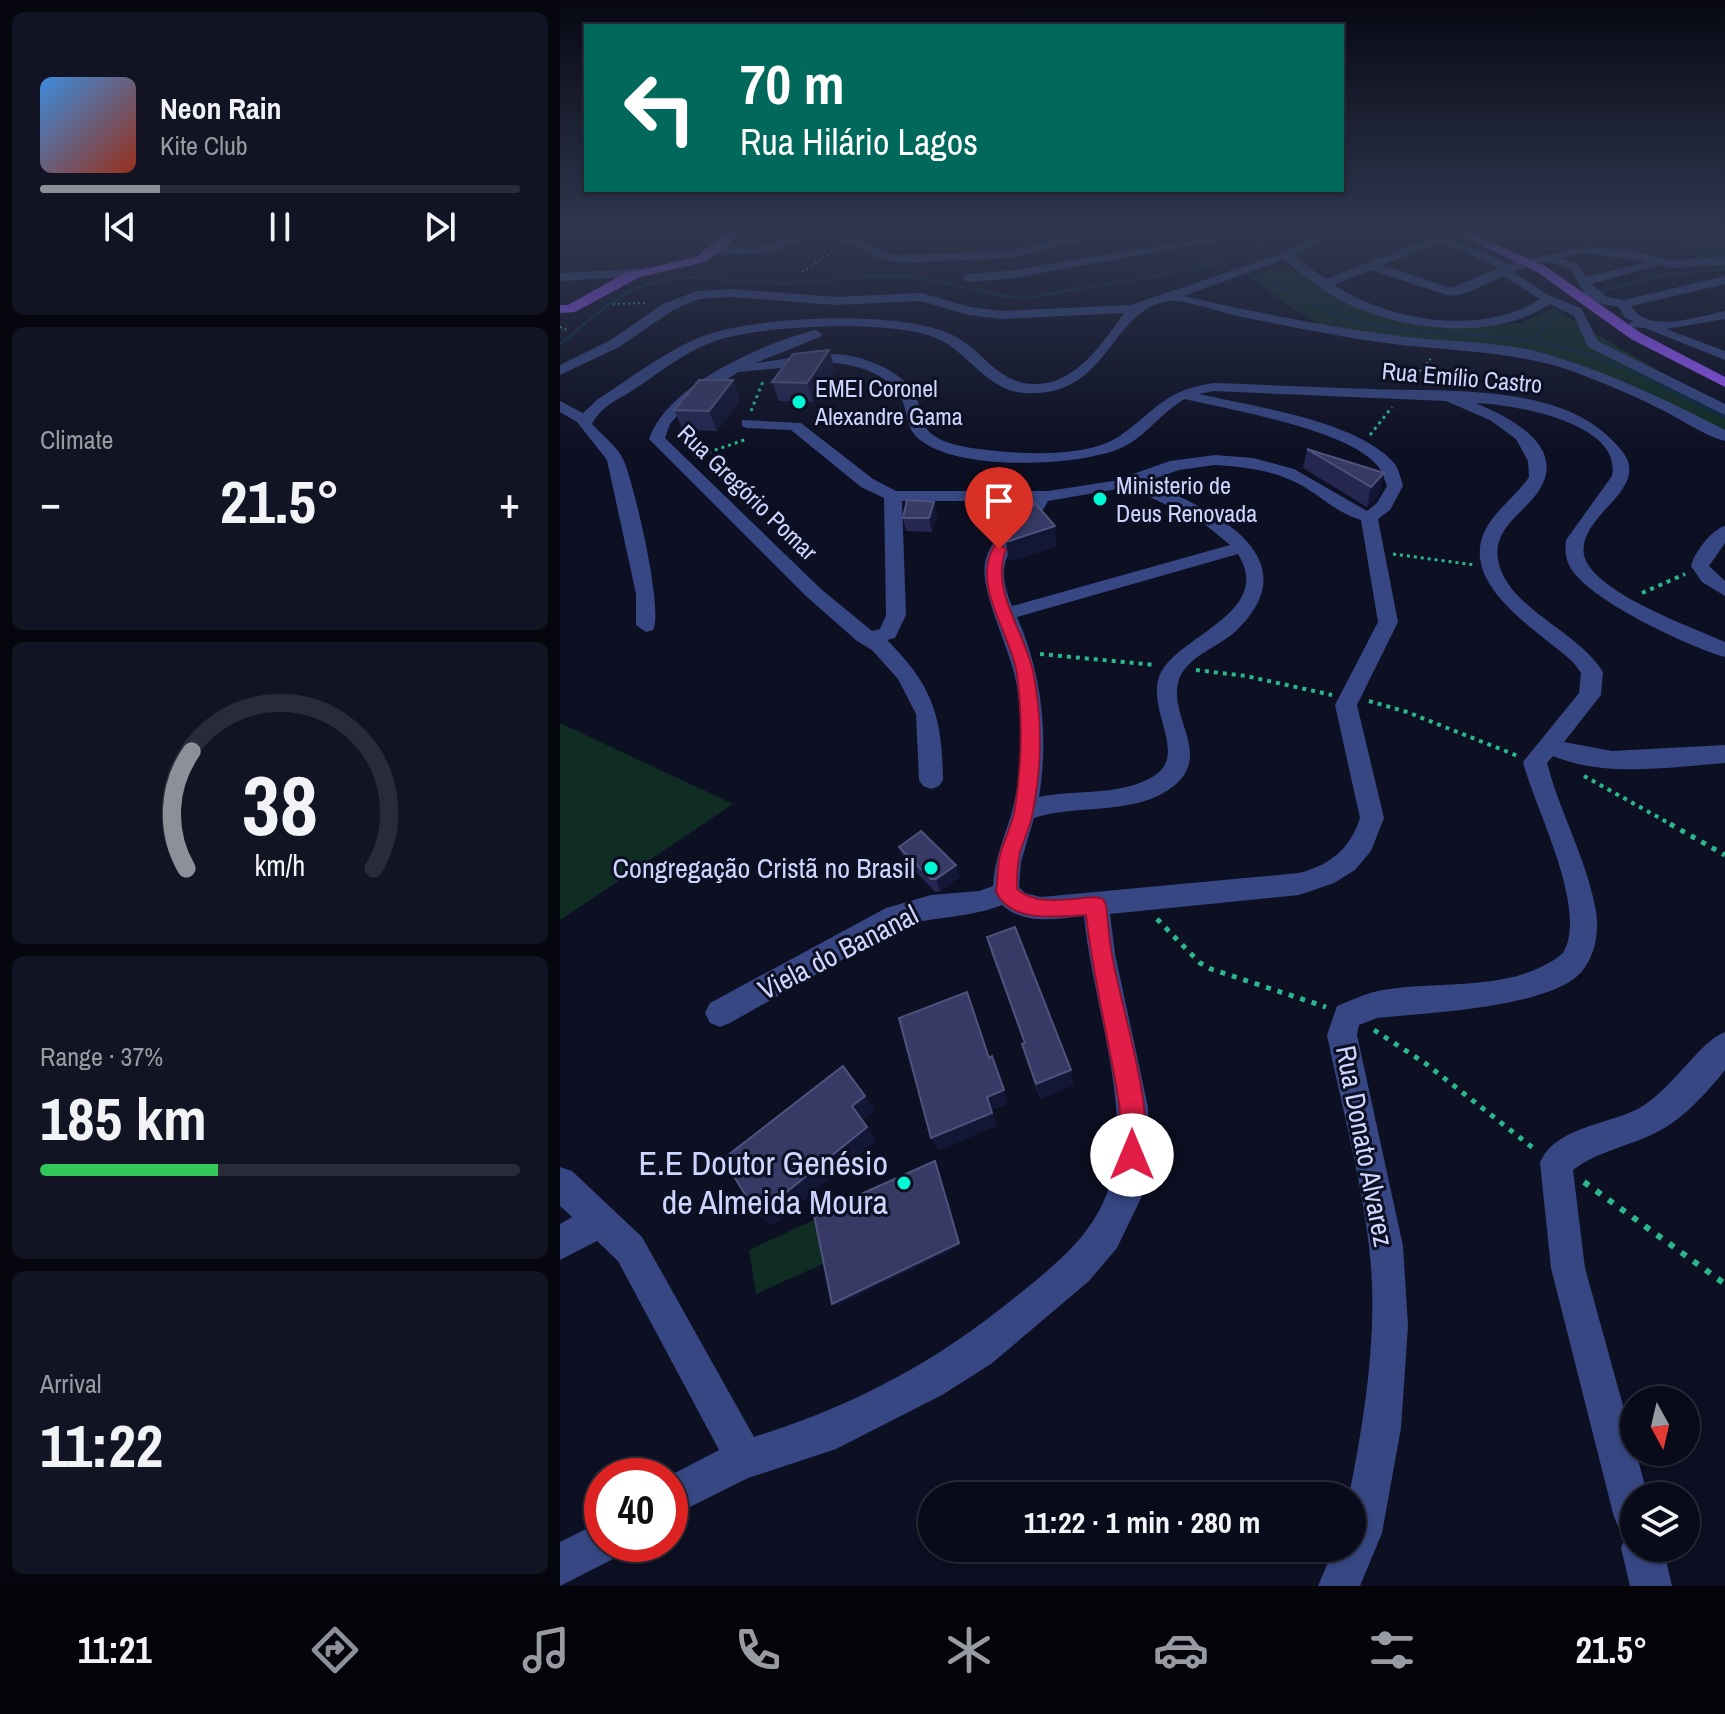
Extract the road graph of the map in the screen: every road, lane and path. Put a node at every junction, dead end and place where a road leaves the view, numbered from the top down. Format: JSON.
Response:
{"nodes":[{"id":1,"x":676,"y":304,"type":"edge"},
{"id":2,"x":945,"y":304,"type":"edge"},
{"id":3,"x":1150,"y":304,"type":"edge"},
{"id":4,"x":1202,"y":304,"type":"edge"},
{"id":5,"x":1360,"y":304,"type":"edge"},
{"id":6,"x":1542,"y":304,"type":"edge"},
{"id":7,"x":1559,"y":304,"type":"edge"},
{"id":8,"x":1592,"y":304,"type":"edge"},
{"id":9,"x":1624,"y":304,"type":"edge"},
{"id":10,"x":1133,"y":309,"type":"junction"},
{"id":11,"x":1725,"y":315,"type":"edge"},
{"id":12,"x":1621,"y":324,"type":"junction"},
{"id":13,"x":1647,"y":324,"type":"junction"},
{"id":14,"x":868,"y":325,"type":"junction"},
{"id":15,"x":560,"y":327,"type":"edge"},
{"id":16,"x":567,"y":330,"type":"dead end"},
{"id":17,"x":1725,"y":356,"type":"edge"},
{"id":18,"x":738,"y":368,"type":"junction"},
{"id":19,"x":762,"y":369,"type":"junction"},
{"id":20,"x":560,"y":371,"type":"edge"},
{"id":21,"x":1725,"y":383,"type":"edge"},
{"id":22,"x":1181,"y":393,"type":"junction"},
{"id":23,"x":1451,"y":398,"type":"junction"},
{"id":24,"x":560,"y":406,"type":"edge"},
{"id":25,"x":1725,"y":410,"type":"edge"},
{"id":26,"x":585,"y":420,"type":"junction"},
{"id":27,"x":748,"y":423,"type":"junction"},
{"id":28,"x":1725,"y":436,"type":"edge"},
{"id":29,"x":680,"y":464,"type":"junction"},
{"id":30,"x":1131,"y":482,"type":"junction"},
{"id":31,"x":893,"y":496,"type":"junction"},
{"id":32,"x":1042,"y":497,"type":"junction"},
{"id":33,"x":1369,"y":517,"type":"junction"},
{"id":34,"x":1725,"y":531,"type":"edge"},
{"id":35,"x":1243,"y":547,"type":"junction"},
{"id":36,"x":1375,"y":553,"type":"junction"},
{"id":37,"x":1490,"y":566,"type":"junction"},
{"id":38,"x":1700,"y":566,"type":"junction"},
{"id":39,"x":1725,"y":590,"type":"edge"},
{"id":40,"x":1624,"y":601,"type":"junction"},
{"id":41,"x":1005,"y":614,"type":"junction"},
{"id":42,"x":646,"y":625,"type":"dead end"},
{"id":43,"x":873,"y":638,"type":"junction"},
{"id":44,"x":1725,"y":650,"type":"edge"},
{"id":45,"x":1019,"y":653,"type":"junction"},
{"id":46,"x":1175,"y":668,"type":"junction"},
{"id":47,"x":1347,"y":698,"type":"junction"},
{"id":48,"x":1541,"y":753,"type":"junction"},
{"id":49,"x":1725,"y":754,"type":"edge"},
{"id":50,"x":931,"y":780,"type":"dead end"},
{"id":51,"x":1024,"y":812,"type":"junction"},
{"id":52,"x":1725,"y":855,"type":"edge"},
{"id":53,"x":1006,"y":892,"type":"junction"},
{"id":54,"x":1139,"y":899,"type":"junction"},
{"id":55,"x":1096,"y":905,"type":"junction"},
{"id":56,"x":720,"y":1013,"type":"dead end"},
{"id":57,"x":1347,"y":1016,"type":"junction"},
{"id":58,"x":1725,"y":1046,"type":"edge"},
{"id":59,"x":1556,"y":1163,"type":"junction"},
{"id":60,"x":560,"y":1183,"type":"edge"},
{"id":61,"x":601,"y":1220,"type":"junction"},
{"id":62,"x":560,"y":1243,"type":"edge"},
{"id":63,"x":1725,"y":1284,"type":"edge"},
{"id":64,"x":741,"y":1461,"type":"junction"},
{"id":65,"x":1625,"y":1482,"type":"edge"},
{"id":66,"x":688,"y":1488,"type":"edge"},
{"id":67,"x":584,"y":1552,"type":"edge"},
{"id":68,"x":1645,"y":1562,"type":"edge"},
{"id":69,"x":560,"y":1565,"type":"edge"},
{"id":70,"x":1339,"y":1586,"type":"edge"},
{"id":71,"x":1651,"y":1586,"type":"edge"}],
"edges":[{"from":1,"to":20,"type":"street"},
{"from":2,"to":10,"type":"street"},
{"from":3,"to":10,"type":"street"},
{"from":4,"to":28,"type":"street"},
{"from":5,"to":6,"type":"street"},
{"from":7,"to":25,"type":"street"},
{"from":8,"to":12,"type":"main road"},
{"from":9,"to":13,"type":"street"},
{"from":10,"to":14,"type":"street"},
{"from":11,"to":13,"type":"street"},
{"from":12,"to":13,"type":"street"},
{"from":12,"to":21,"type":"main road"},
{"from":13,"to":17,"type":"street"},
{"from":14,"to":18,"type":"street","name":"Rua Gregório Pomar"},
{"from":14,"to":26,"type":"street"},
{"from":15,"to":16,"type":"path"},
{"from":18,"to":19,"type":"street"},
{"from":18,"to":29,"type":"street","name":"Rua Gregório Pomar"},
{"from":19,"to":22,"type":"street"},
{"from":19,"to":27,"type":"path"},
{"from":22,"to":23,"type":"street","name":"Rua Emílio Castro"},
{"from":22,"to":33,"type":"street"},
{"from":23,"to":37,"type":"street"},
{"from":23,"to":40,"type":"street","name":"Rua Emílio Castro"},
{"from":24,"to":26,"type":"street"},
{"from":26,"to":42,"type":"street"},
{"from":27,"to":29,"type":"path"},
{"from":27,"to":31,"type":"street"},
{"from":29,"to":43,"type":"street","name":"Rua Gregório Pomar"},
{"from":30,"to":32,"type":"street"},
{"from":30,"to":33,"type":"street"},
{"from":30,"to":35,"type":"street"},
{"from":31,"to":32,"type":"street"},
{"from":31,"to":43,"type":"street"},
{"from":32,"to":41,"type":"street"},
{"from":33,"to":36,"type":"street"},
{"from":34,"to":38,"type":"street"},
{"from":35,"to":41,"type":"street"},
{"from":35,"to":46,"type":"street"},
{"from":36,"to":37,"type":"path"},
{"from":36,"to":47,"type":"street"},
{"from":37,"to":48,"type":"street"},
{"from":38,"to":39,"type":"street"},
{"from":38,"to":40,"type":"path"},
{"from":40,"to":44,"type":"street","name":"Rua Emílio Castro"},
{"from":41,"to":45,"type":"street"},
{"from":43,"to":50,"type":"street","name":"Rua Gregório Pomar"},
{"from":45,"to":46,"type":"path"},
{"from":45,"to":51,"type":"street"},
{"from":46,"to":47,"type":"path"},
{"from":46,"to":51,"type":"street"},
{"from":47,"to":48,"type":"path"},
{"from":47,"to":54,"type":"street"},
{"from":48,"to":49,"type":"street"},
{"from":48,"to":52,"type":"path"},
{"from":48,"to":57,"type":"street","name":"Rua Donato Alvarez"},
{"from":51,"to":53,"type":"street"},
{"from":53,"to":55,"type":"street"},
{"from":53,"to":56,"type":"street","name":"Viela do Bananal"},
{"from":54,"to":55,"type":"street"},
{"from":54,"to":57,"type":"path"},
{"from":55,"to":64,"type":"street"},
{"from":57,"to":59,"type":"path"},
{"from":57,"to":70,"type":"street","name":"Rua Donato Alvarez"},
{"from":58,"to":59,"type":"street"},
{"from":59,"to":63,"type":"path"},
{"from":59,"to":65,"type":"street"},
{"from":60,"to":61,"type":"street"},
{"from":61,"to":62,"type":"street"},
{"from":61,"to":64,"type":"street"},
{"from":64,"to":66,"type":"street"},
{"from":67,"to":69,"type":"street"},
{"from":68,"to":71,"type":"street"}]}
